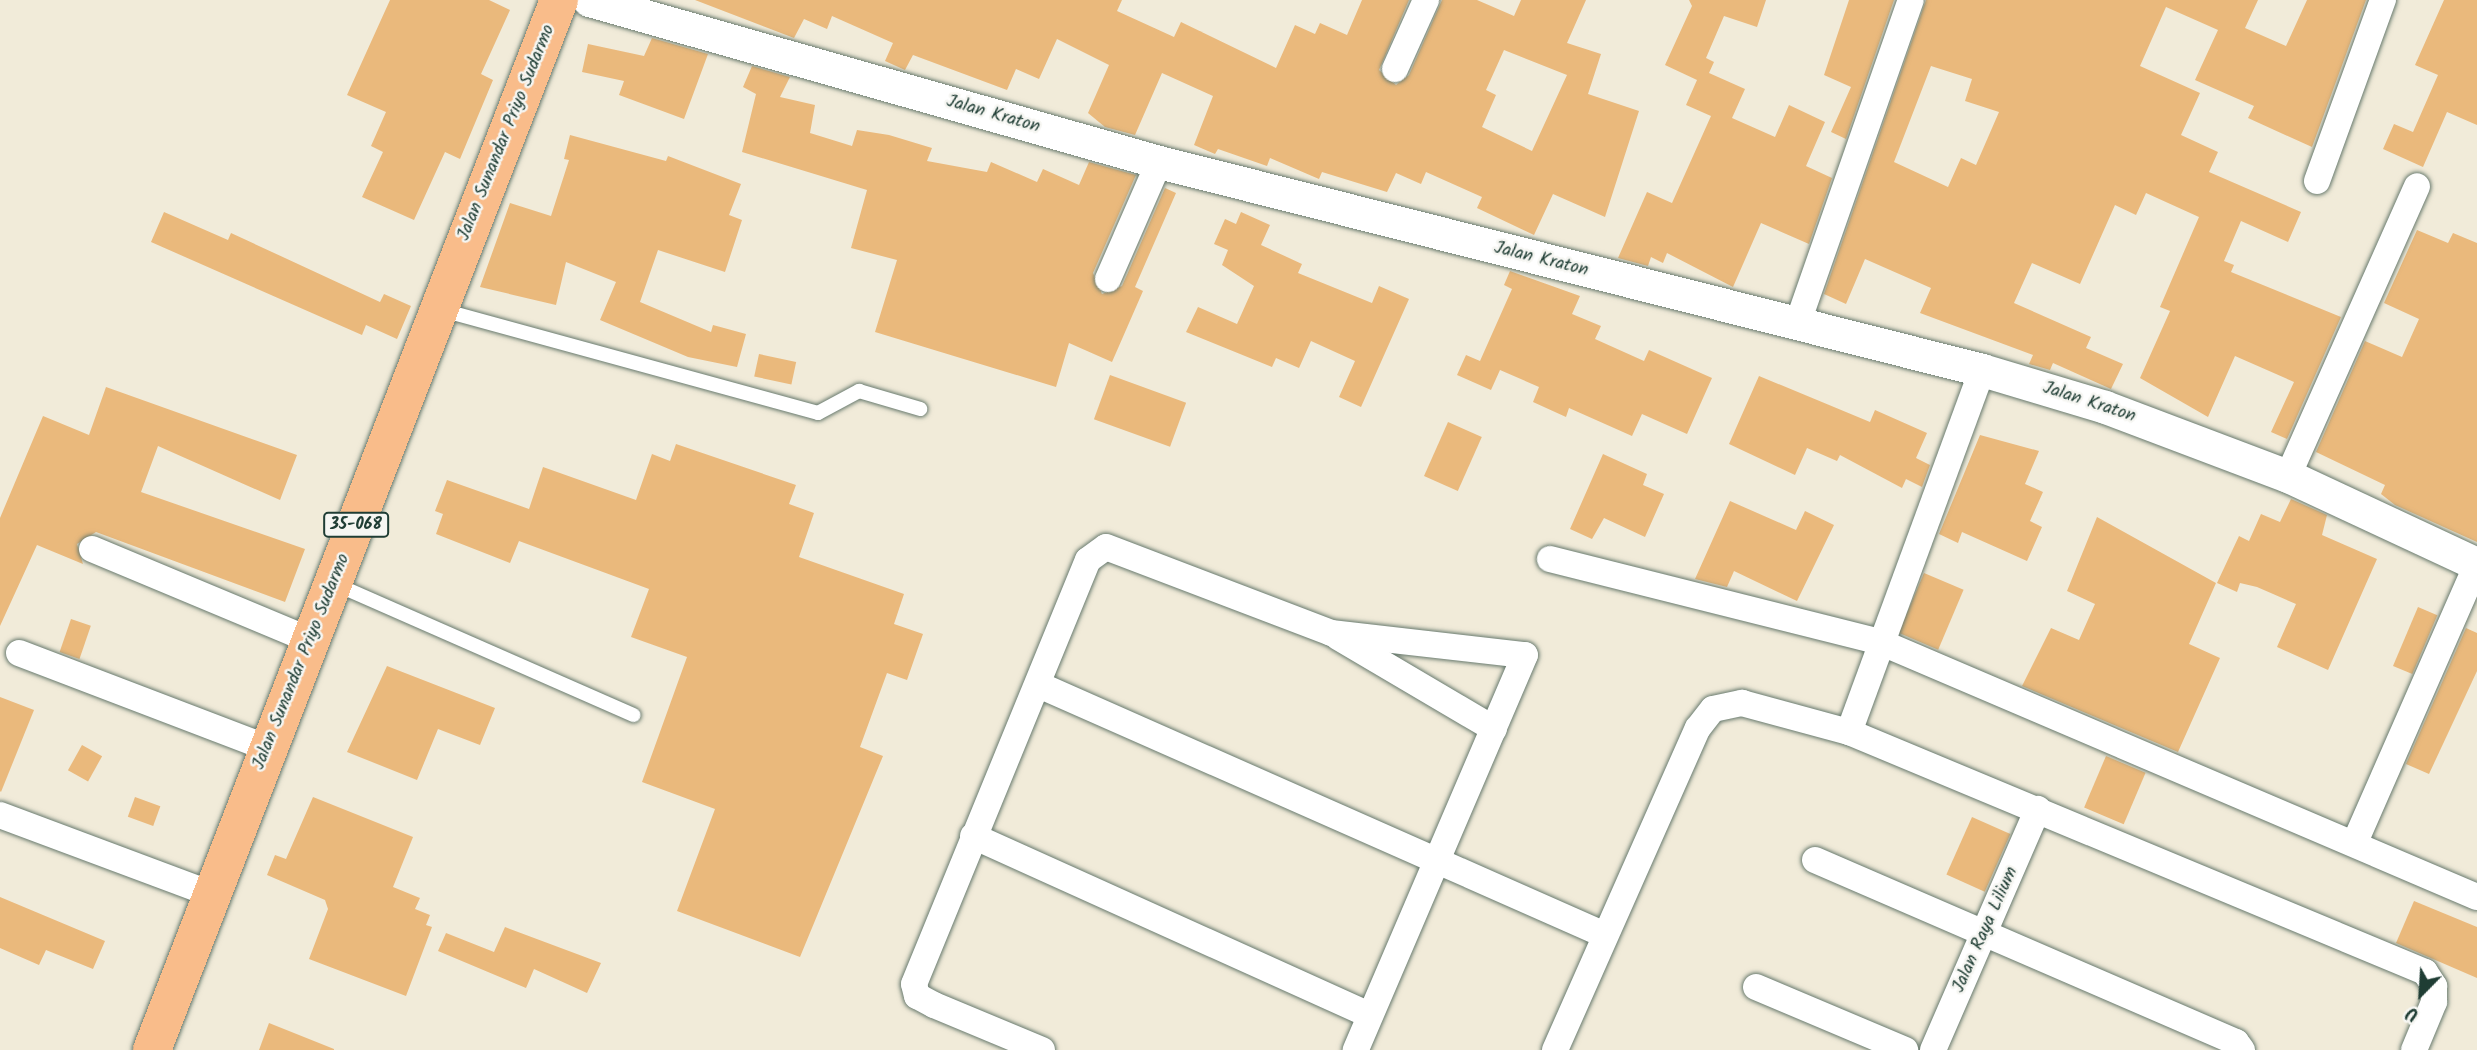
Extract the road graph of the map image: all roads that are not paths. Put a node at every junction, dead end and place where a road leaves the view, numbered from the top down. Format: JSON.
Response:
{"nodes":[{"id":1,"x":559,"y":0,"type":"edge"},
{"id":2,"x":589,"y":0,"type":"edge"},
{"id":3,"x":1426,"y":0,"type":"edge"},
{"id":4,"x":1911,"y":0,"type":"edge"},
{"id":5,"x":2382,"y":0,"type":"edge"},
{"id":6,"x":1395,"y":69,"type":"dead end"},
{"id":7,"x":1159,"y":162,"type":"junction"},
{"id":8,"x":2317,"y":181,"type":"dead end"},
{"id":9,"x":2417,"y":186,"type":"dead end"},
{"id":10,"x":1108,"y":279,"type":"dead end"},
{"id":11,"x":437,"y":308,"type":"junction"},
{"id":12,"x":1797,"y":326,"type":"junction"},
{"id":13,"x":1982,"y":370,"type":"junction"},
{"id":14,"x":920,"y":409,"type":"dead end"},
{"id":15,"x":2288,"y":476,"type":"junction"},
{"id":16,"x":92,"y":549,"type":"dead end"},
{"id":17,"x":1550,"y":559,"type":"dead end"},
{"id":18,"x":2477,"y":564,"type":"edge"},
{"id":19,"x":335,"y":584,"type":"junction"},
{"id":20,"x":1331,"y":633,"type":"junction"},
{"id":21,"x":312,"y":641,"type":"junction"},
{"id":22,"x":1880,"y":642,"type":"junction"},
{"id":23,"x":19,"y":653,"type":"dead end"},
{"id":24,"x":1039,"y":685,"type":"junction"},
{"id":25,"x":634,"y":715,"type":"dead end"},
{"id":26,"x":1494,"y":729,"type":"junction"},
{"id":27,"x":1849,"y":732,"type":"junction"},
{"id":28,"x":268,"y":748,"type":"junction"},
{"id":29,"x":2038,"y":809,"type":"junction"},
{"id":30,"x":0,"y":815,"type":"edge"},
{"id":31,"x":973,"y":836,"type":"junction"},
{"id":32,"x":2355,"y":842,"type":"junction"},
{"id":33,"x":1815,"y":860,"type":"dead end"},
{"id":34,"x":1439,"y":864,"type":"junction"},
{"id":35,"x":209,"y":893,"type":"junction"},
{"id":36,"x":2477,"y":897,"type":"edge"},
{"id":37,"x":1983,"y":934,"type":"junction"},
{"id":38,"x":1605,"y":935,"type":"junction"},
{"id":39,"x":1756,"y":987,"type":"dead end"},
{"id":40,"x":1370,"y":1016,"type":"junction"},
{"id":41,"x":152,"y":1050,"type":"edge"},
{"id":42,"x":1042,"y":1050,"type":"edge"},
{"id":43,"x":1356,"y":1050,"type":"edge"},
{"id":44,"x":1555,"y":1050,"type":"edge"},
{"id":45,"x":1905,"y":1050,"type":"edge"},
{"id":46,"x":1933,"y":1050,"type":"edge"},
{"id":47,"x":2242,"y":1050,"type":"edge"},
{"id":48,"x":2414,"y":1050,"type":"edge"}],
"edges":[{"from":1,"to":11,"type":"main road","name":"Jalan Sunandar Priyo Sudarmo","number":"35-068"},
{"from":2,"to":7,"type":"street","name":"Jalan Kraton"},
{"from":3,"to":6,"type":"street"},
{"from":4,"to":12,"type":"street"},
{"from":5,"to":8,"type":"street"},
{"from":7,"to":10,"type":"street"},
{"from":7,"to":12,"type":"street","name":"Jalan Kraton"},
{"from":9,"to":15,"type":"street"},
{"from":11,"to":14,"type":"lane"},
{"from":11,"to":19,"type":"main road","name":"Jalan Sunandar Priyo Sudarmo","number":"35-068"},
{"from":12,"to":13,"type":"street","name":"Jalan Kraton"},
{"from":13,"to":15,"type":"street","name":"Jalan Kraton"},
{"from":13,"to":22,"type":"street"},
{"from":15,"to":18,"type":"street","name":"Jalan Kraton"},
{"from":16,"to":21,"type":"street"},
{"from":17,"to":22,"type":"street"},
{"from":18,"to":32,"type":"street"},
{"from":19,"to":21,"type":"main road","name":"Jalan Sunandar Priyo Sudarmo","number":"35-068"},
{"from":19,"to":25,"type":"lane"},
{"from":20,"to":24,"type":"street"},
{"from":20,"to":26,"type":"street"},
{"from":20,"to":26,"type":"street"},
{"from":21,"to":28,"type":"main road","name":"Jalan Sunandar Priyo Sudarmo","number":"35-068"},
{"from":22,"to":27,"type":"street"},
{"from":22,"to":32,"type":"street"},
{"from":23,"to":28,"type":"street"},
{"from":24,"to":31,"type":"street"},
{"from":24,"to":34,"type":"street"},
{"from":26,"to":34,"type":"street"},
{"from":27,"to":29,"type":"street"},
{"from":27,"to":38,"type":"street"},
{"from":28,"to":35,"type":"main road","name":"Jalan Sunandar Priyo Sudarmo","number":"35-068"},
{"from":29,"to":37,"type":"street","name":"Jalan Raya Lilium"},
{"from":29,"to":48,"type":"street"},
{"from":30,"to":35,"type":"street"},
{"from":31,"to":40,"type":"street"},
{"from":31,"to":42,"type":"street"},
{"from":32,"to":36,"type":"street"},
{"from":33,"to":37,"type":"street"},
{"from":34,"to":38,"type":"street"},
{"from":34,"to":40,"type":"street"},
{"from":35,"to":41,"type":"main road","name":"Jalan Sunandar Priyo Sudarmo","number":"35-068"},
{"from":37,"to":46,"type":"street","name":"Jalan Raya Lilium"},
{"from":37,"to":47,"type":"street"},
{"from":38,"to":44,"type":"street"},
{"from":39,"to":45,"type":"street"},
{"from":40,"to":43,"type":"street"}]}
